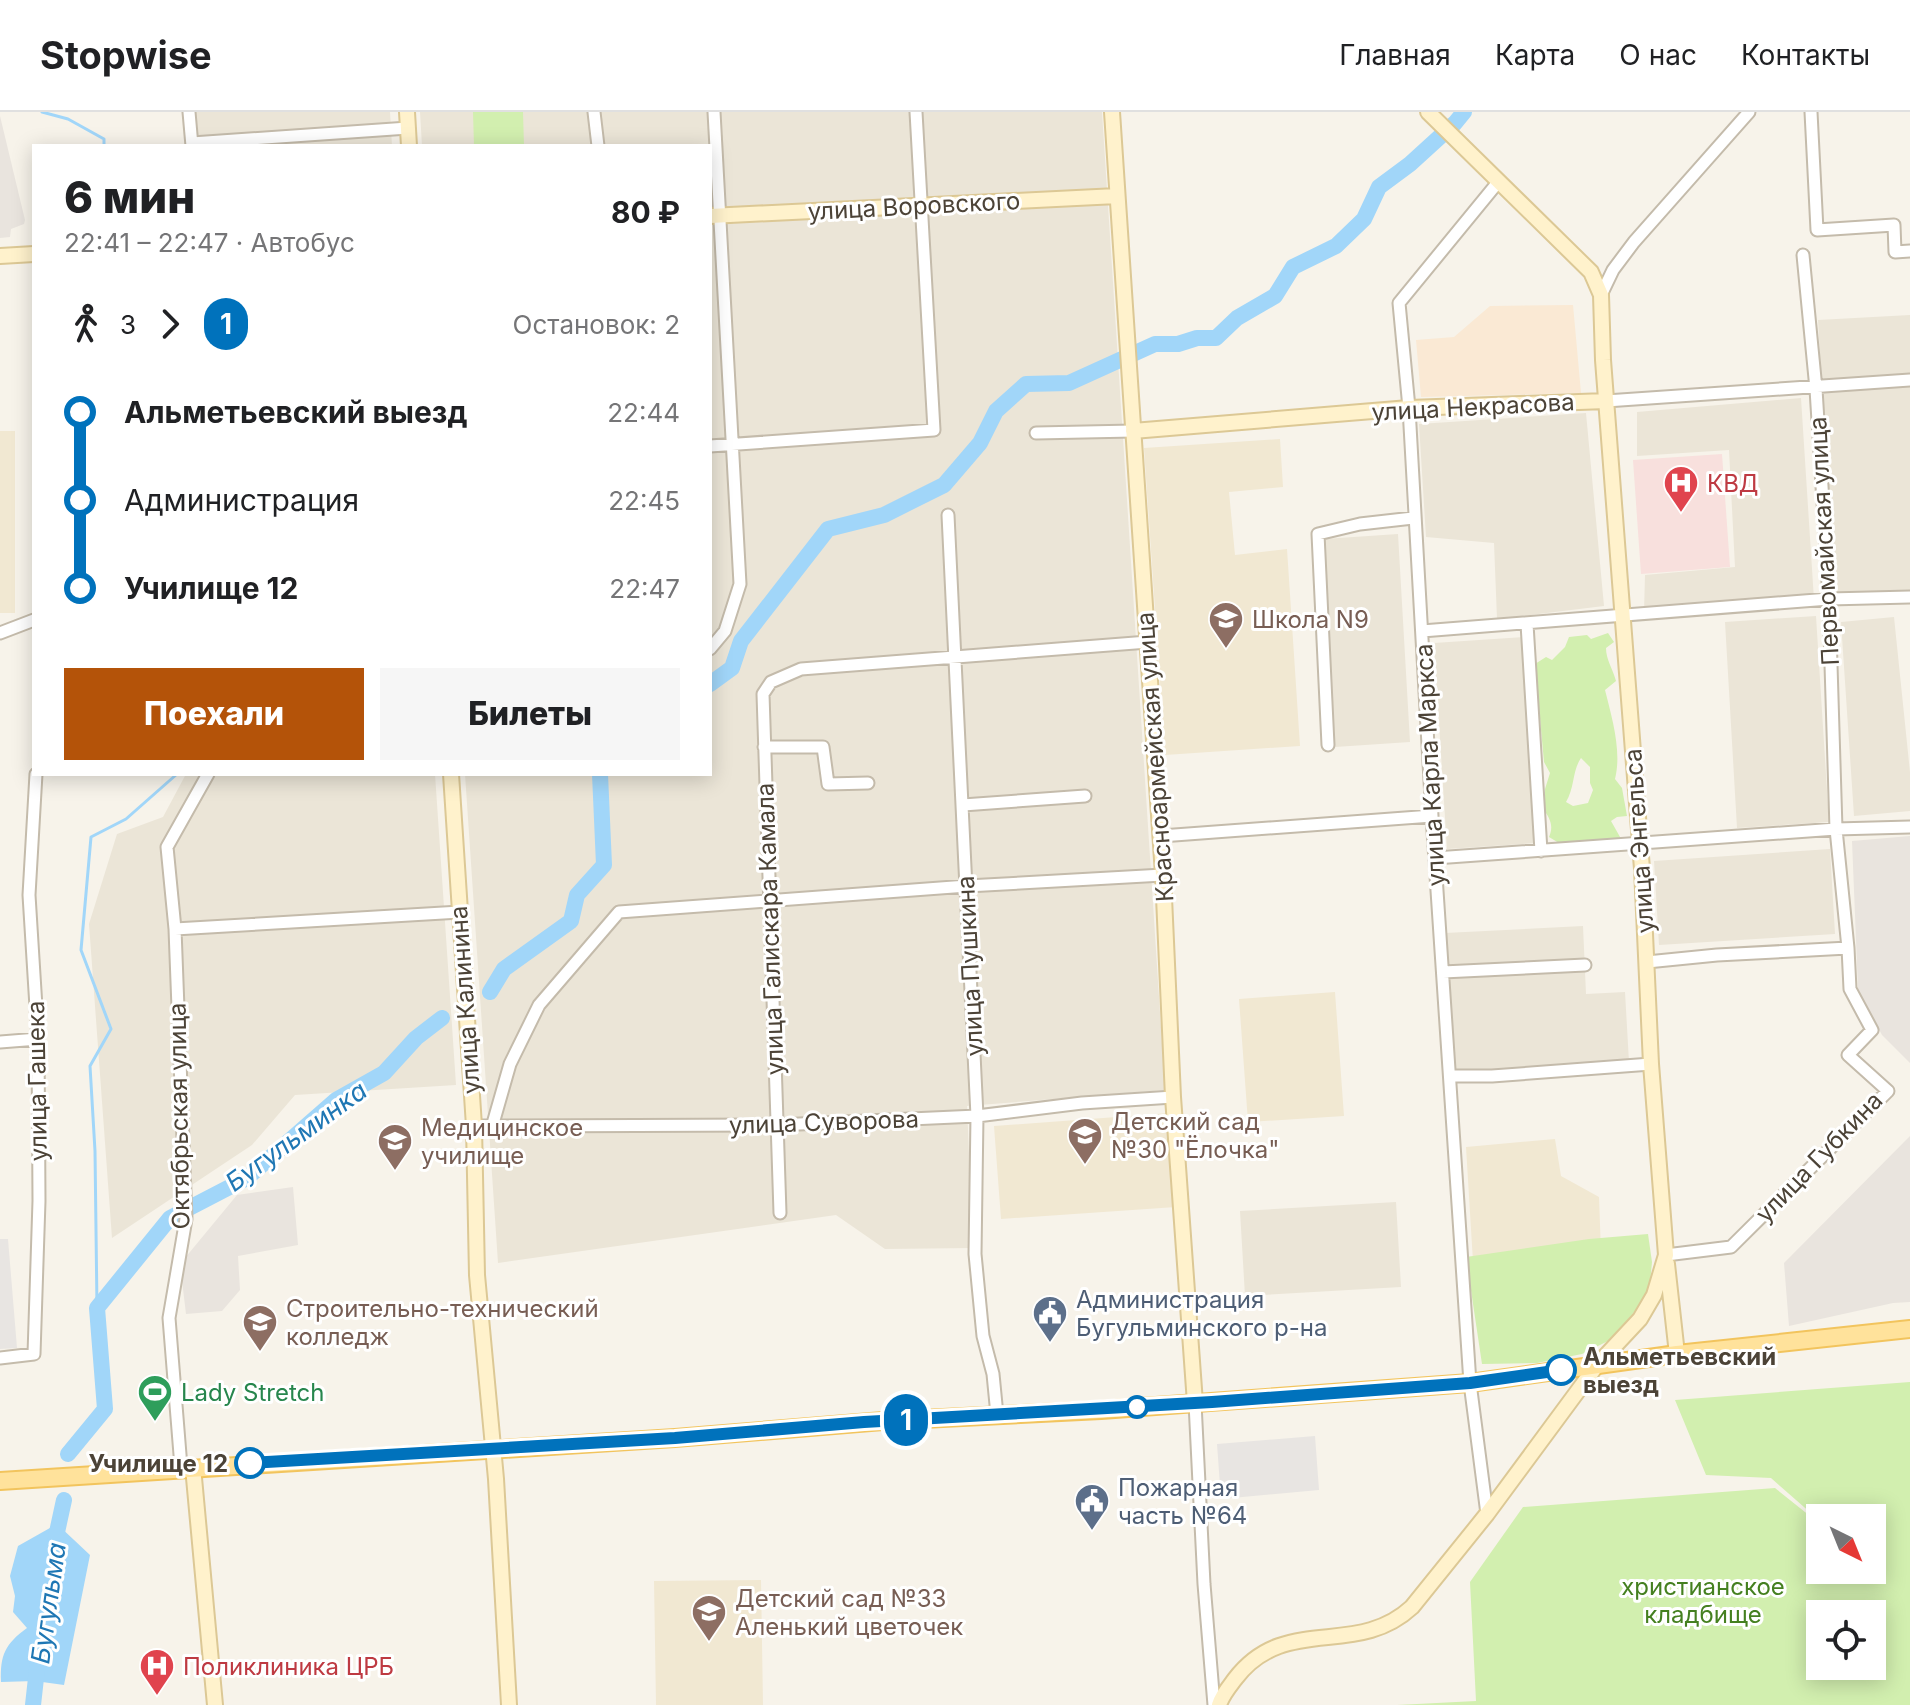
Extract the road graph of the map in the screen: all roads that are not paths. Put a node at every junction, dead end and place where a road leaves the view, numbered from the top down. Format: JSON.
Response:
{"nodes":[{"id":1,"x":189,"y":112,"type":"edge"},
{"id":2,"x":407,"y":112,"type":"edge"},
{"id":3,"x":594,"y":112,"type":"edge"},
{"id":4,"x":714,"y":112,"type":"edge"},
{"id":5,"x":916,"y":112,"type":"edge"},
{"id":6,"x":1112,"y":112,"type":"edge"},
{"id":7,"x":1428,"y":112,"type":"edge"},
{"id":8,"x":1749,"y":112,"type":"edge"},
{"id":9,"x":1811,"y":112,"type":"edge"},
{"id":10,"x":408,"y":128,"type":"junction"},
{"id":11,"x":192,"y":144,"type":"edge"},
{"id":12,"x":205,"y":144,"type":"edge"},
{"id":13,"x":409,"y":144,"type":"edge"},
{"id":14,"x":598,"y":144,"type":"edge"},
{"id":15,"x":1499,"y":181,"type":"junction"},
{"id":16,"x":1117,"y":196,"type":"junction"},
{"id":17,"x":922,"y":205,"type":"junction"},
{"id":18,"x":715,"y":216,"type":"edge"},
{"id":19,"x":1910,"y":251,"type":"edge"},
{"id":20,"x":32,"y":254,"type":"edge"},
{"id":21,"x":1803,"y":255,"type":"dead end"},
{"id":22,"x":0,"y":256,"type":"edge"},
{"id":23,"x":1601,"y":295,"type":"junction"},
{"id":24,"x":1910,"y":380,"type":"edge"},
{"id":25,"x":1816,"y":389,"type":"junction"},
{"id":26,"x":1606,"y":401,"type":"junction"},
{"id":27,"x":1409,"y":408,"type":"junction"},
{"id":28,"x":1133,"y":431,"type":"junction"},
{"id":29,"x":1036,"y":433,"type":"dead end"},
{"id":30,"x":732,"y":445,"type":"junction"},
{"id":31,"x":712,"y":446,"type":"edge"},
{"id":32,"x":948,"y":515,"type":"dead end"},
{"id":33,"x":1413,"y":518,"type":"junction"},
{"id":34,"x":1910,"y":597,"type":"edge"},
{"id":35,"x":1829,"y":599,"type":"junction"},
{"id":36,"x":1624,"y":617,"type":"junction"},
{"id":37,"x":32,"y":621,"type":"edge"},
{"id":38,"x":1527,"y":624,"type":"junction"},
{"id":39,"x":1422,"y":631,"type":"junction"},
{"id":40,"x":0,"y":633,"type":"edge"},
{"id":41,"x":1148,"y":642,"type":"junction"},
{"id":42,"x":712,"y":647,"type":"edge"},
{"id":43,"x":955,"y":658,"type":"junction"},
{"id":44,"x":1328,"y":745,"type":"dead end"},
{"id":45,"x":764,"y":747,"type":"junction"},
{"id":46,"x":36,"y":776,"type":"edge"},
{"id":47,"x":207,"y":776,"type":"edge"},
{"id":48,"x":451,"y":776,"type":"edge"},
{"id":49,"x":868,"y":783,"type":"dead end"},
{"id":50,"x":1085,"y":796,"type":"dead end"},
{"id":51,"x":963,"y":805,"type":"junction"},
{"id":52,"x":1432,"y":816,"type":"junction"},
{"id":53,"x":1910,"y":827,"type":"edge"},
{"id":54,"x":1836,"y":829,"type":"junction"},
{"id":55,"x":1161,"y":836,"type":"junction"},
{"id":56,"x":1639,"y":845,"type":"junction"},
{"id":57,"x":1541,"y":851,"type":"junction"},
{"id":58,"x":1435,"y":858,"type":"junction"},
{"id":59,"x":1163,"y":875,"type":"junction"},
{"id":60,"x":967,"y":886,"type":"junction"},
{"id":61,"x":769,"y":900,"type":"junction"},
{"id":62,"x":460,"y":912,"type":"junction"},
{"id":63,"x":175,"y":929,"type":"junction"},
{"id":64,"x":1848,"y":948,"type":"junction"},
{"id":65,"x":1647,"y":962,"type":"junction"},
{"id":66,"x":1585,"y":965,"type":"dead end"},
{"id":67,"x":1443,"y":972,"type":"junction"},
{"id":68,"x":38,"y":1039,"type":"junction"},
{"id":69,"x":0,"y":1042,"type":"edge"},
{"id":70,"x":1651,"y":1064,"type":"junction"},
{"id":71,"x":1450,"y":1076,"type":"junction"},
{"id":72,"x":1173,"y":1097,"type":"junction"},
{"id":73,"x":977,"y":1116,"type":"junction"},
{"id":74,"x":777,"y":1125,"type":"junction"},
{"id":75,"x":474,"y":1126,"type":"junction"},
{"id":76,"x":492,"y":1127,"type":"junction"},
{"id":77,"x":780,"y":1213,"type":"dead end"},
{"id":78,"x":1666,"y":1255,"type":"junction"},
{"id":79,"x":1910,"y":1329,"type":"edge"},
{"id":80,"x":1677,"y":1354,"type":"junction"},
{"id":81,"x":0,"y":1358,"type":"edge"},
{"id":82,"x":1597,"y":1365,"type":"junction"},
{"id":83,"x":1470,"y":1383,"type":"junction"},
{"id":84,"x":1195,"y":1403,"type":"junction"},
{"id":85,"x":997,"y":1415,"type":"junction"},
{"id":86,"x":493,"y":1448,"type":"junction"},
{"id":87,"x":187,"y":1467,"type":"junction"},
{"id":88,"x":0,"y":1481,"type":"edge"},
{"id":89,"x":1487,"y":1514,"type":"junction"},
{"id":90,"x":215,"y":1705,"type":"edge"},
{"id":91,"x":509,"y":1705,"type":"edge"},
{"id":92,"x":1217,"y":1705,"type":"edge"}],
"edges":[{"from":1,"to":11,"type":"street"},
{"from":2,"to":10,"type":"street"},
{"from":3,"to":14,"type":"street"},
{"from":4,"to":18,"type":"street"},
{"from":5,"to":17,"type":"street"},
{"from":6,"to":16,"type":"street","name":"Красноармейская улица"},
{"from":7,"to":15,"type":"street"},
{"from":8,"to":23,"type":"street"},
{"from":9,"to":19,"type":"street"},
{"from":10,"to":12,"type":"street"},
{"from":10,"to":13,"type":"street"},
{"from":15,"to":23,"type":"street"},
{"from":15,"to":27,"type":"street","name":"улица Карла Маркса"},
{"from":16,"to":17,"type":"street","name":"улица Воровского"},
{"from":16,"to":28,"type":"street","name":"Красноармейская улица"},
{"from":17,"to":18,"type":"street","name":"улица Воровского"},
{"from":17,"to":30,"type":"street"},
{"from":18,"to":30,"type":"street"},
{"from":20,"to":22,"type":"street"},
{"from":21,"to":25,"type":"street","name":"Первомайская улица"},
{"from":23,"to":26,"type":"street","name":"улица Энгельса"},
{"from":24,"to":25,"type":"street","name":"улица Некрасова"},
{"from":25,"to":26,"type":"street","name":"улица Некрасова"},
{"from":25,"to":35,"type":"street","name":"Первомайская улица"},
{"from":26,"to":27,"type":"street","name":"улица Некрасова"},
{"from":26,"to":36,"type":"street","name":"улица Энгельса"},
{"from":27,"to":28,"type":"street","name":"улица Некрасова"},
{"from":27,"to":33,"type":"street","name":"улица Карла Маркса"},
{"from":28,"to":29,"type":"street","name":"улица Некрасова"},
{"from":28,"to":41,"type":"street","name":"Красноармейская улица"},
{"from":30,"to":31,"type":"street"},
{"from":30,"to":42,"type":"street"},
{"from":32,"to":43,"type":"street","name":"улица Пушкина"},
{"from":33,"to":39,"type":"street","name":"улица Карла Маркса"},
{"from":33,"to":44,"type":"street"},
{"from":34,"to":35,"type":"street"},
{"from":35,"to":36,"type":"street"},
{"from":35,"to":54,"type":"street","name":"Первомайская улица"},
{"from":36,"to":38,"type":"street"},
{"from":36,"to":56,"type":"street","name":"улица Энгельса"},
{"from":37,"to":40,"type":"street"},
{"from":38,"to":39,"type":"street"},
{"from":38,"to":57,"type":"street"},
{"from":39,"to":52,"type":"street","name":"улица Карла Маркса"},
{"from":41,"to":43,"type":"street"},
{"from":41,"to":55,"type":"street","name":"Красноармейская улица"},
{"from":43,"to":45,"type":"street","name":"улица Галискара Камала"},
{"from":43,"to":51,"type":"street","name":"улица Пушкина"},
{"from":45,"to":49,"type":"street"},
{"from":45,"to":61,"type":"street","name":"улица Галискара Камала"},
{"from":46,"to":68,"type":"street","name":"улица Гашека"},
{"from":47,"to":63,"type":"street","name":"Октябрьская улица"},
{"from":48,"to":62,"type":"street","name":"улица Калинина"},
{"from":50,"to":51,"type":"street"},
{"from":51,"to":60,"type":"street","name":"улица Пушкина"},
{"from":52,"to":55,"type":"street"},
{"from":52,"to":58,"type":"street","name":"улица Карла Маркса"},
{"from":53,"to":54,"type":"street"},
{"from":54,"to":56,"type":"street"},
{"from":54,"to":64,"type":"street","name":"улица Губкина"},
{"from":55,"to":59,"type":"street","name":"Красноармейская улица"},
{"from":56,"to":57,"type":"street"},
{"from":56,"to":65,"type":"street","name":"улица Энгельса"},
{"from":57,"to":58,"type":"street"},
{"from":58,"to":67,"type":"street","name":"улица Карла Маркса"},
{"from":59,"to":60,"type":"street"},
{"from":59,"to":72,"type":"street","name":"Красноармейская улица"},
{"from":60,"to":61,"type":"street"},
{"from":60,"to":73,"type":"street","name":"улица Пушкина"},
{"from":61,"to":74,"type":"street","name":"улица Галискара Камала"},
{"from":61,"to":76,"type":"street"},
{"from":62,"to":63,"type":"street"},
{"from":62,"to":75,"type":"street","name":"улица Калинина"},
{"from":63,"to":87,"type":"street","name":"Октябрьская улица"},
{"from":64,"to":65,"type":"street"},
{"from":64,"to":78,"type":"street","name":"улица Губкина"},
{"from":65,"to":70,"type":"street","name":"улица Энгельса"},
{"from":66,"to":67,"type":"street"},
{"from":67,"to":71,"type":"street","name":"улица Карла Маркса"},
{"from":68,"to":69,"type":"street"},
{"from":68,"to":81,"type":"street","name":"улица Гашека"},
{"from":70,"to":71,"type":"street"},
{"from":70,"to":78,"type":"street","name":"улица Энгельса"},
{"from":71,"to":83,"type":"street","name":"улица Карла Маркса"},
{"from":72,"to":73,"type":"street","name":"улица Суворова"},
{"from":72,"to":84,"type":"street","name":"Красноармейская улица"},
{"from":73,"to":74,"type":"street","name":"улица Суворова"},
{"from":73,"to":85,"type":"street","name":"улица Пушкина"},
{"from":74,"to":76,"type":"street","name":"улица Суворова"},
{"from":74,"to":77,"type":"street","name":"улица Галискара Камала"},
{"from":75,"to":76,"type":"street","name":"улица Суворова"},
{"from":75,"to":86,"type":"street","name":"улица Калинина"},
{"from":78,"to":80,"type":"street"},
{"from":78,"to":82,"type":"street","name":"улица Энгельса"},
{"from":79,"to":80,"type":"main road"},
{"from":80,"to":82,"type":"main road"},
{"from":82,"to":83,"type":"main road"},
{"from":82,"to":89,"type":"street","name":"улица Энгельса"},
{"from":83,"to":84,"type":"main road"},
{"from":83,"to":89,"type":"street"},
{"from":84,"to":85,"type":"main road"},
{"from":84,"to":92,"type":"street"},
{"from":85,"to":86,"type":"main road"},
{"from":86,"to":87,"type":"main road"},
{"from":86,"to":91,"type":"street","name":"улица Калинина"},
{"from":87,"to":88,"type":"main road"},
{"from":87,"to":90,"type":"street","name":"Октябрьская улица"},
{"from":89,"to":92,"type":"street"}]}
